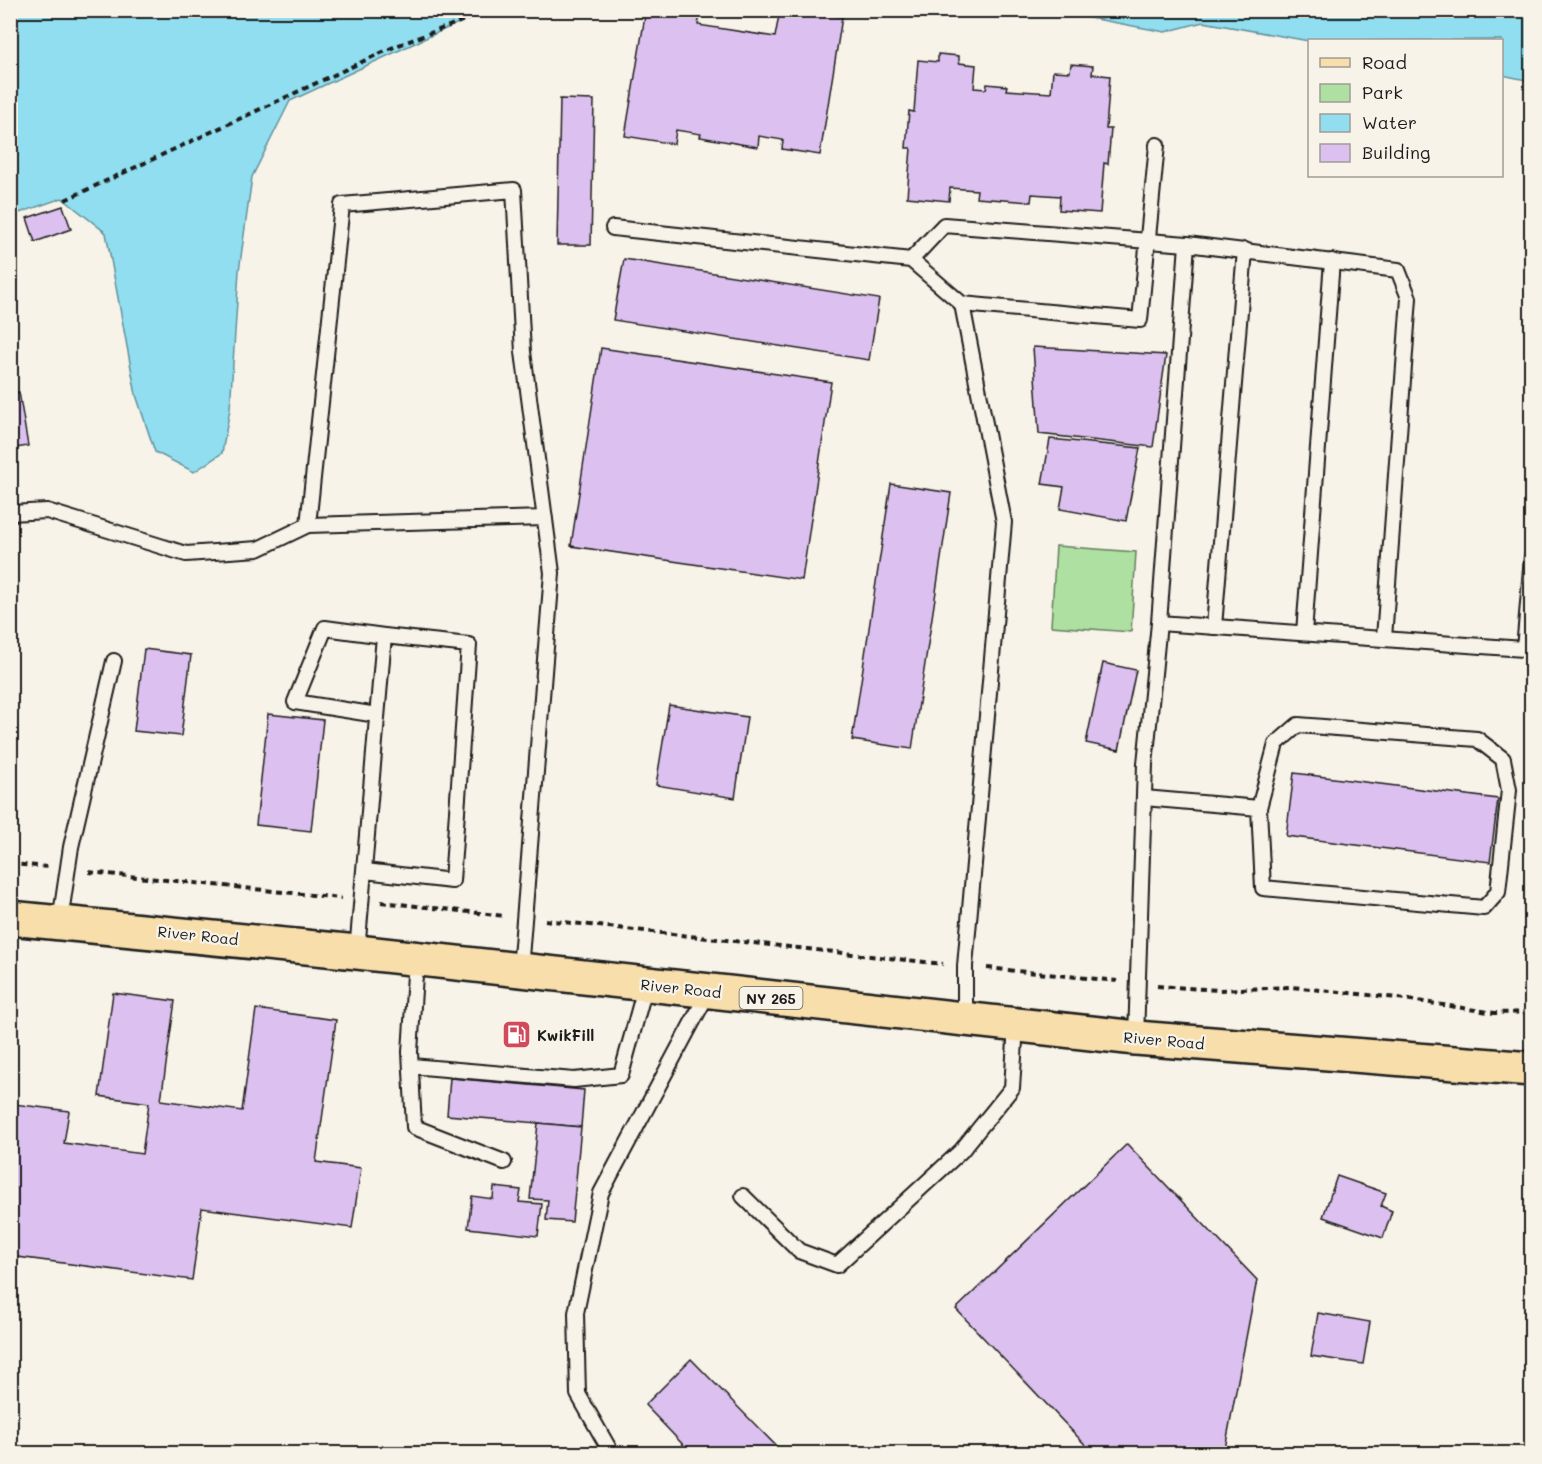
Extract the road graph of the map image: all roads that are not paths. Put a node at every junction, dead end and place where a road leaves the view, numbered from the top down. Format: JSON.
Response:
{"nodes":[{"id":1,"x":1156,"y":145,"type":"dead end"},
{"id":2,"x":613,"y":228,"type":"dead end"},
{"id":3,"x":1148,"y":240,"type":"junction"},
{"id":4,"x":1187,"y":244,"type":"junction"},
{"id":5,"x":1245,"y":250,"type":"junction"},
{"id":6,"x":911,"y":261,"type":"junction"},
{"id":7,"x":1332,"y":261,"type":"junction"},
{"id":8,"x":962,"y":304,"type":"junction"},
{"id":9,"x":10,"y":513,"type":"edge"},
{"id":10,"x":545,"y":518,"type":"junction"},
{"id":11,"x":308,"y":525,"type":"junction"},
{"id":12,"x":1532,"y":556,"type":"edge"},
{"id":13,"x":1159,"y":623,"type":"junction"},
{"id":14,"x":1214,"y":627,"type":"junction"},
{"id":15,"x":1304,"y":633,"type":"junction"},
{"id":16,"x":384,"y":636,"type":"junction"},
{"id":17,"x":1384,"y":638,"type":"junction"},
{"id":18,"x":114,"y":661,"type":"dead end"},
{"id":19,"x":377,"y":716,"type":"junction"},
{"id":20,"x":1144,"y":798,"type":"junction"},
{"id":21,"x":1259,"y":808,"type":"junction"},
{"id":22,"x":365,"y":871,"type":"junction"},
{"id":23,"x":10,"y":918,"type":"edge"},
{"id":24,"x":60,"y":921,"type":"junction"},
{"id":25,"x":357,"y":952,"type":"junction"},
{"id":26,"x":416,"y":959,"type":"junction"},
{"id":27,"x":520,"y":970,"type":"junction"},
{"id":28,"x":646,"y":984,"type":"junction"},
{"id":29,"x":709,"y":991,"type":"junction"},
{"id":30,"x":965,"y":1019,"type":"junction"},
{"id":31,"x":1016,"y":1025,"type":"junction"},
{"id":32,"x":1136,"y":1038,"type":"junction"},
{"id":33,"x":411,"y":1066,"type":"junction"},
{"id":34,"x":1532,"y":1070,"type":"edge"},
{"id":35,"x":504,"y":1162,"type":"dead end"},
{"id":36,"x":743,"y":1196,"type":"dead end"},
{"id":37,"x":612,"y":1454,"type":"edge"}],
"edges":[{"from":1,"to":3,"type":"lane"},
{"from":2,"to":6,"type":"lane"},
{"from":3,"to":4,"type":"lane"},
{"from":3,"to":6,"type":"lane"},
{"from":3,"to":8,"type":"lane"},
{"from":4,"to":5,"type":"lane"},
{"from":4,"to":13,"type":"lane"},
{"from":5,"to":7,"type":"lane"},
{"from":5,"to":14,"type":"lane"},
{"from":6,"to":8,"type":"lane"},
{"from":7,"to":15,"type":"lane"},
{"from":7,"to":17,"type":"lane"},
{"from":8,"to":30,"type":"lane"},
{"from":9,"to":11,"type":"lane"},
{"from":10,"to":11,"type":"lane"},
{"from":10,"to":11,"type":"lane"},
{"from":10,"to":27,"type":"lane"},
{"from":12,"to":17,"type":"lane"},
{"from":13,"to":14,"type":"lane"},
{"from":13,"to":20,"type":"lane"},
{"from":14,"to":15,"type":"lane"},
{"from":15,"to":17,"type":"lane"},
{"from":16,"to":19,"type":"lane"},
{"from":16,"to":19,"type":"lane"},
{"from":16,"to":22,"type":"lane"},
{"from":18,"to":24,"type":"lane"},
{"from":19,"to":22,"type":"lane"},
{"from":20,"to":21,"type":"lane"},
{"from":20,"to":32,"type":"lane"},
{"from":21,"to":21,"type":"lane"},
{"from":22,"to":25,"type":"lane"},
{"from":23,"to":24,"type":"main road","name":"River Road","number":"NY 265"},
{"from":24,"to":25,"type":"main road","name":"River Road","number":"NY 265"},
{"from":25,"to":26,"type":"main road","name":"River Road","number":"NY 265"},
{"from":26,"to":27,"type":"main road","name":"River Road","number":"NY 265"},
{"from":26,"to":33,"type":"lane"},
{"from":27,"to":28,"type":"main road","name":"River Road","number":"NY 265"},
{"from":28,"to":29,"type":"main road","name":"River Road","number":"NY 265"},
{"from":28,"to":33,"type":"lane"},
{"from":29,"to":30,"type":"main road","name":"River Road","number":"NY 265"},
{"from":29,"to":37,"type":"lane"},
{"from":30,"to":31,"type":"main road","name":"River Road","number":"NY 265"},
{"from":31,"to":32,"type":"main road","name":"River Road","number":"NY 265"},
{"from":31,"to":36,"type":"lane"},
{"from":32,"to":34,"type":"main road","name":"River Road","number":"NY 265"},
{"from":33,"to":35,"type":"lane"}]}
